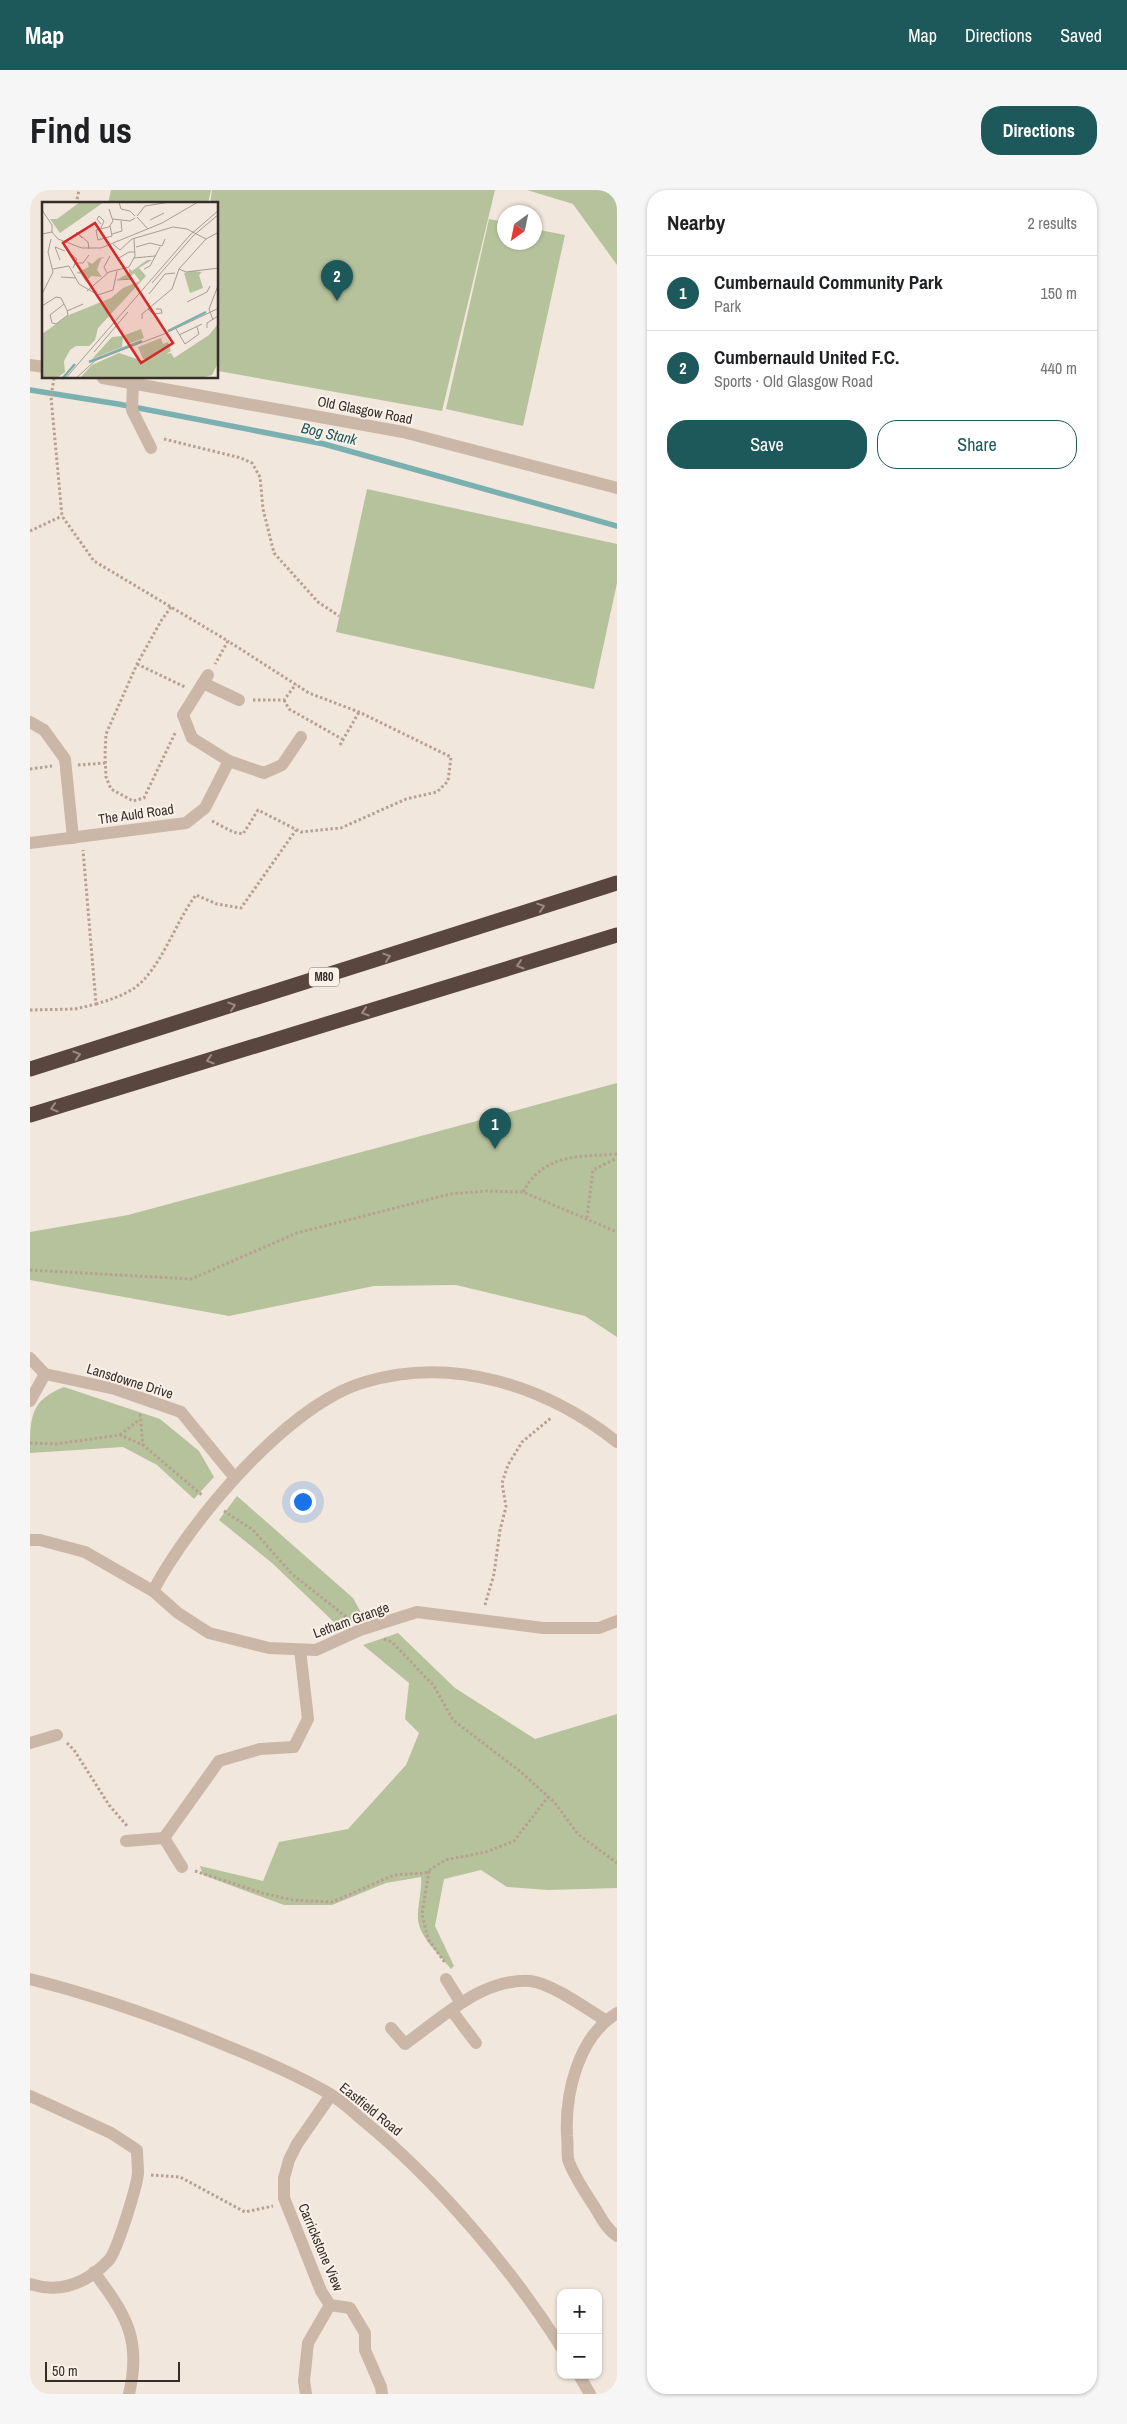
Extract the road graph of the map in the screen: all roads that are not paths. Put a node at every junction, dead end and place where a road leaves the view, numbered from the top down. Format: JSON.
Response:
{"nodes":[{"id":1,"x":109,"y":379,"type":"edge"},
{"id":2,"x":133,"y":383,"type":"junction"},
{"id":3,"x":151,"y":448,"type":"dead end"},
{"id":4,"x":617,"y":488,"type":"edge"},
{"id":5,"x":240,"y":700,"type":"road end"},
{"id":6,"x":30,"y":722,"type":"edge"},
{"id":7,"x":301,"y":737,"type":"dead end"},
{"id":8,"x":229,"y":761,"type":"junction"},
{"id":9,"x":73,"y":838,"type":"junction"},
{"id":10,"x":30,"y":843,"type":"edge"},
{"id":11,"x":617,"y":883,"type":"edge"},
{"id":12,"x":617,"y":935,"type":"edge"},
{"id":13,"x":30,"y":1069,"type":"edge"},
{"id":14,"x":30,"y":1115,"type":"edge"},
{"id":15,"x":30,"y":1358,"type":"edge"},
{"id":16,"x":45,"y":1374,"type":"junction"},
{"id":17,"x":30,"y":1401,"type":"edge"},
{"id":18,"x":617,"y":1442,"type":"edge"},
{"id":19,"x":235,"y":1478,"type":"junction"},
{"id":20,"x":30,"y":1540,"type":"edge"},
{"id":21,"x":153,"y":1591,"type":"junction"},
{"id":22,"x":617,"y":1621,"type":"edge"},
{"id":23,"x":300,"y":1650,"type":"junction"},
{"id":24,"x":57,"y":1734,"type":"road end"},
{"id":25,"x":30,"y":1743,"type":"edge"},
{"id":26,"x":164,"y":1838,"type":"junction"},
{"id":27,"x":126,"y":1841,"type":"dead end"},
{"id":28,"x":182,"y":1867,"type":"road end"},
{"id":29,"x":30,"y":1979,"type":"edge"},
{"id":30,"x":446,"y":1979,"type":"road end"},
{"id":31,"x":457,"y":2007,"type":"junction"},
{"id":32,"x":617,"y":2013,"type":"edge"},
{"id":33,"x":606,"y":2020,"type":"junction"},
{"id":34,"x":391,"y":2028,"type":"dead end"},
{"id":35,"x":476,"y":2043,"type":"dead end"},
{"id":36,"x":331,"y":2095,"type":"junction"},
{"id":37,"x":30,"y":2096,"type":"edge"},
{"id":38,"x":617,"y":2236,"type":"edge"},
{"id":39,"x":94,"y":2272,"type":"junction"},
{"id":40,"x":30,"y":2284,"type":"edge"},
{"id":41,"x":330,"y":2305,"type":"junction"},
{"id":42,"x":557,"y":2342,"type":"edge"},
{"id":43,"x":581,"y":2379,"type":"edge"},
{"id":44,"x":129,"y":2394,"type":"edge"},
{"id":45,"x":306,"y":2394,"type":"edge"},
{"id":46,"x":382,"y":2394,"type":"edge"},
{"id":47,"x":590,"y":2394,"type":"edge"}],
"edges":[{"from":1,"to":2,"type":"street","name":"Old Glasgow Road"},
{"from":2,"to":3,"type":"street"},
{"from":2,"to":4,"type":"street","name":"Old Glasgow Road"},
{"from":5,"to":8,"type":"street"},
{"from":6,"to":9,"type":"street"},
{"from":7,"to":8,"type":"street"},
{"from":8,"to":9,"type":"street","name":"The Auld Road"},
{"from":9,"to":10,"type":"street","name":"The Auld Road"},
{"from":13,"to":11,"type":"highway","number":"M80","one_way":true},
{"from":12,"to":14,"type":"highway","one_way":true},
{"from":15,"to":16,"type":"street"},
{"from":16,"to":17,"type":"street"},
{"from":16,"to":19,"type":"street","name":"Lansdowne Drive"},
{"from":18,"to":19,"type":"street"},
{"from":19,"to":21,"type":"street"},
{"from":20,"to":21,"type":"street","name":"Letham Grange"},
{"from":21,"to":23,"type":"street","name":"Letham Grange"},
{"from":22,"to":23,"type":"street","name":"Letham Grange"},
{"from":23,"to":26,"type":"street"},
{"from":24,"to":25,"type":"street"},
{"from":26,"to":27,"type":"street"},
{"from":26,"to":28,"type":"street"},
{"from":29,"to":36,"type":"street","name":"Eastfield Road"},
{"from":30,"to":31,"type":"street"},
{"from":31,"to":33,"type":"street"},
{"from":31,"to":34,"type":"street"},
{"from":31,"to":35,"type":"street"},
{"from":32,"to":33,"type":"street"},
{"from":33,"to":38,"type":"street"},
{"from":36,"to":41,"type":"street","name":"Carrickstone View"},
{"from":36,"to":42,"type":"street","name":"Eastfield Road"},
{"from":37,"to":39,"type":"street"},
{"from":39,"to":40,"type":"street"},
{"from":39,"to":44,"type":"street"},
{"from":41,"to":45,"type":"street","name":"Carrickstone View"},
{"from":41,"to":46,"type":"street","name":"Carrickstone View"},
{"from":43,"to":47,"type":"street"}]}
